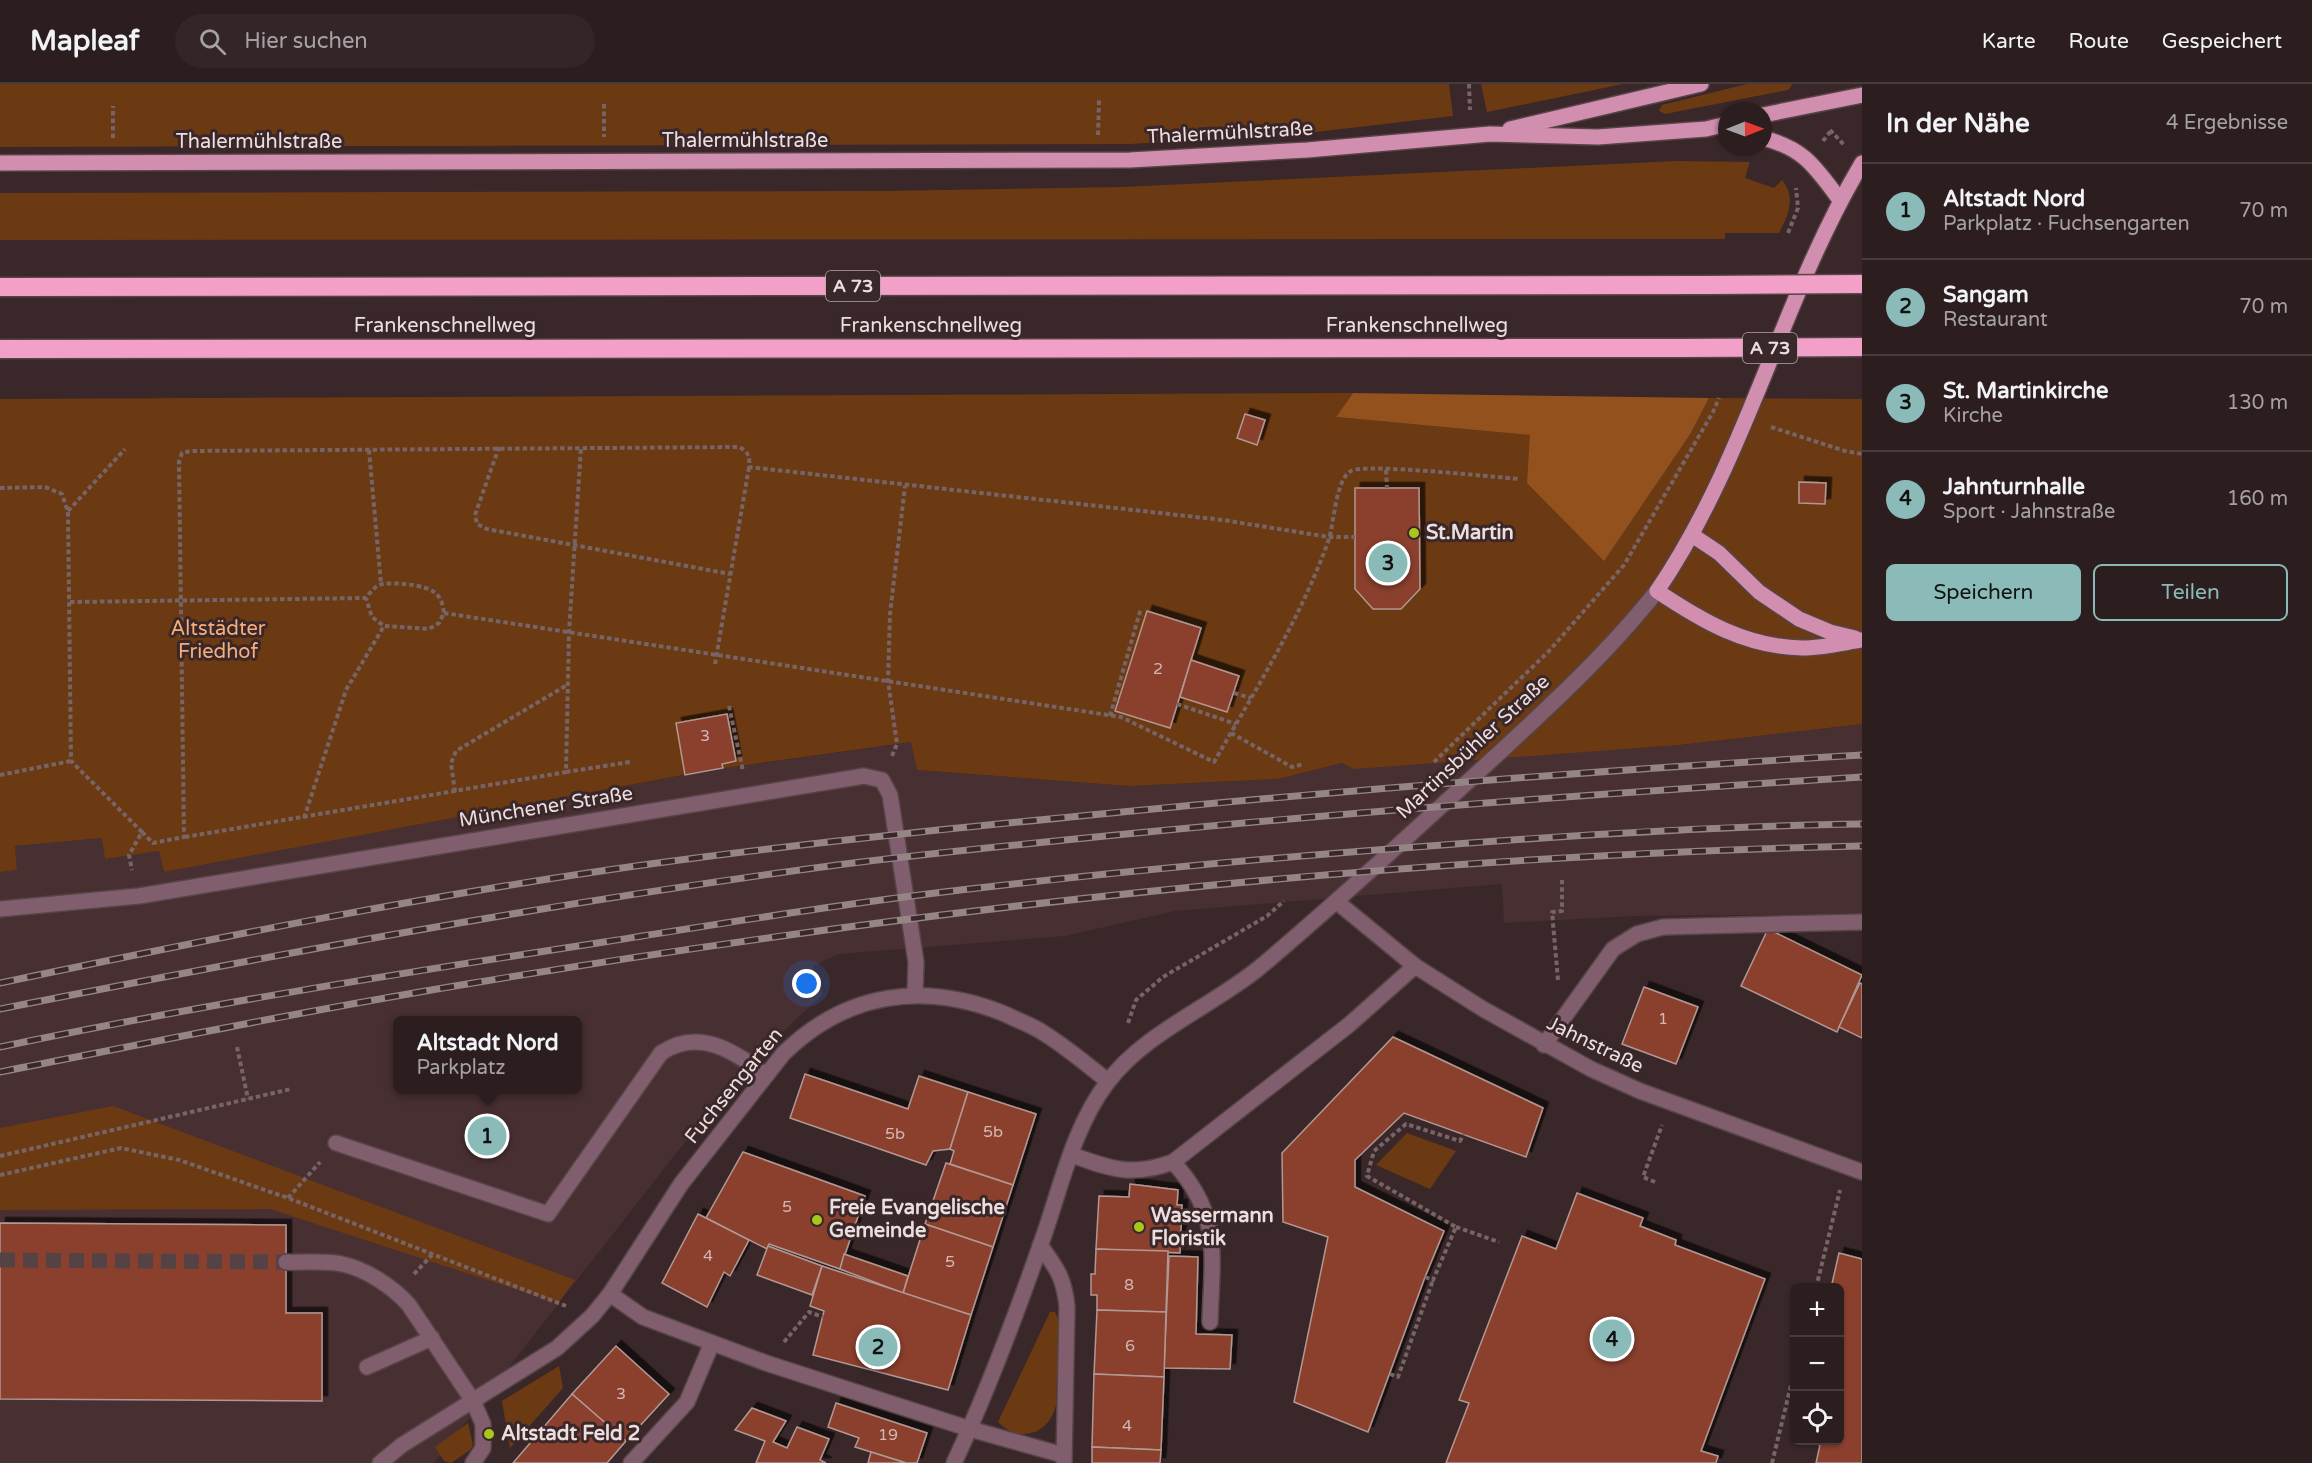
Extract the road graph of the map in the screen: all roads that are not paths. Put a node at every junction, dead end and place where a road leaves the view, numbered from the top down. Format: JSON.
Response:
{"nodes":[{"id":1,"x":1701,"y":84,"type":"edge"},
{"id":2,"x":1862,"y":95,"type":"edge"},
{"id":3,"x":1772,"y":113,"type":"edge"},
{"id":4,"x":1718,"y":126,"type":"edge"},
{"id":5,"x":1706,"y":129,"type":"junction"},
{"id":6,"x":1718,"y":130,"type":"edge"},
{"id":7,"x":1490,"y":134,"type":"junction"},
{"id":8,"x":1772,"y":140,"type":"edge"},
{"id":9,"x":1862,"y":163,"type":"edge"},
{"id":10,"x":0,"y":164,"type":"edge"},
{"id":11,"x":1840,"y":200,"type":"junction"},
{"id":12,"x":1862,"y":284,"type":"edge"},
{"id":13,"x":0,"y":287,"type":"edge"},
{"id":14,"x":1862,"y":347,"type":"edge"},
{"id":15,"x":0,"y":349,"type":"edge"},
{"id":16,"x":1692,"y":535,"type":"junction"},
{"id":17,"x":1657,"y":591,"type":"junction"},
{"id":18,"x":1862,"y":640,"type":"edge"},
{"id":19,"x":1337,"y":902,"type":"junction"},
{"id":20,"x":0,"y":909,"type":"edge"},
{"id":21,"x":1862,"y":922,"type":"edge"},
{"id":22,"x":1415,"y":966,"type":"junction"},
{"id":23,"x":915,"y":995,"type":"junction"},
{"id":24,"x":1544,"y":1045,"type":"junction"},
{"id":25,"x":766,"y":1075,"type":"junction"},
{"id":26,"x":1108,"y":1081,"type":"junction"},
{"id":27,"x":336,"y":1143,"type":"road end"},
{"id":28,"x":1072,"y":1155,"type":"junction"},
{"id":29,"x":1173,"y":1162,"type":"junction"},
{"id":30,"x":1862,"y":1172,"type":"edge"},
{"id":31,"x":1040,"y":1245,"type":"junction"},
{"id":32,"x":286,"y":1262,"type":"tunnel mouth"},
{"id":33,"x":610,"y":1294,"type":"junction"},
{"id":34,"x":1210,"y":1322,"type":"dead end"},
{"id":35,"x":432,"y":1338,"type":"junction"},
{"id":36,"x":712,"y":1343,"type":"junction"},
{"id":37,"x":367,"y":1366,"type":"dead end"},
{"id":38,"x":473,"y":1401,"type":"junction"},
{"id":39,"x":970,"y":1429,"type":"junction"},
{"id":40,"x":1064,"y":1459,"type":"edge"},
{"id":41,"x":380,"y":1463,"type":"edge"},
{"id":42,"x":473,"y":1463,"type":"edge"},
{"id":43,"x":631,"y":1463,"type":"edge"},
{"id":44,"x":954,"y":1463,"type":"edge"}],
"edges":[{"from":1,"to":7,"type":"main road","name":"Thalermühlstraße"},
{"from":2,"to":3,"type":"main road"},
{"from":4,"to":5,"type":"main road","name":"Thalermühlstraße"},
{"from":5,"to":6,"type":"main road"},
{"from":5,"to":7,"type":"main road","name":"Thalermühlstraße"},
{"from":7,"to":10,"type":"main road","name":"Thalermühlstraße"},
{"from":8,"to":11,"type":"main road"},
{"from":9,"to":11,"type":"main road","name":"Martinsbühler Straße"},
{"from":11,"to":16,"type":"main road","name":"Martinsbühler Straße"},
{"from":12,"to":13,"type":"highway","name":"Frankenschnellweg","number":"A 73","bridge":true},
{"from":14,"to":15,"type":"highway","name":"Frankenschnellweg","number":"A 73","bridge":true},
{"from":16,"to":17,"type":"main road","name":"Martinsbühler Straße"},
{"from":16,"to":18,"type":"main road"},
{"from":17,"to":18,"type":"main road"},
{"from":17,"to":19,"type":"street","name":"Martinsbühler Straße"},
{"from":19,"to":22,"type":"street","name":"Jahnstraße"},
{"from":19,"to":26,"type":"street","name":"Martinsbühler Straße"},
{"from":20,"to":23,"type":"street","name":"Münchener Straße"},
{"from":21,"to":24,"type":"street"},
{"from":22,"to":24,"type":"street","name":"Jahnstraße"},
{"from":22,"to":29,"type":"street"},
{"from":23,"to":25,"type":"street","name":"Fuchsengarten"},
{"from":23,"to":26,"type":"street","name":"Fuchsengarten"},
{"from":24,"to":30,"type":"street","name":"Jahnstraße"},
{"from":25,"to":27,"type":"street"},
{"from":25,"to":33,"type":"street","name":"Fuchsengarten"},
{"from":26,"to":28,"type":"street","name":"Martinsbühler Straße"},
{"from":28,"to":29,"type":"street"},
{"from":28,"to":31,"type":"street","name":"Martinsbühler Straße"},
{"from":29,"to":34,"type":"street"},
{"from":31,"to":39,"type":"street","name":"Martinsbühler Straße"},
{"from":31,"to":40,"type":"street"},
{"from":32,"to":35,"type":"street"},
{"from":33,"to":36,"type":"street"},
{"from":33,"to":38,"type":"street","name":"Fuchsengarten"},
{"from":35,"to":37,"type":"street"},
{"from":35,"to":38,"type":"street"},
{"from":36,"to":39,"type":"street"},
{"from":36,"to":43,"type":"street"},
{"from":38,"to":41,"type":"street","name":"Fuchsengarten"},
{"from":38,"to":42,"type":"street"},
{"from":39,"to":40,"type":"street"},
{"from":39,"to":44,"type":"street","name":"Martinsbühler Straße"}]}
